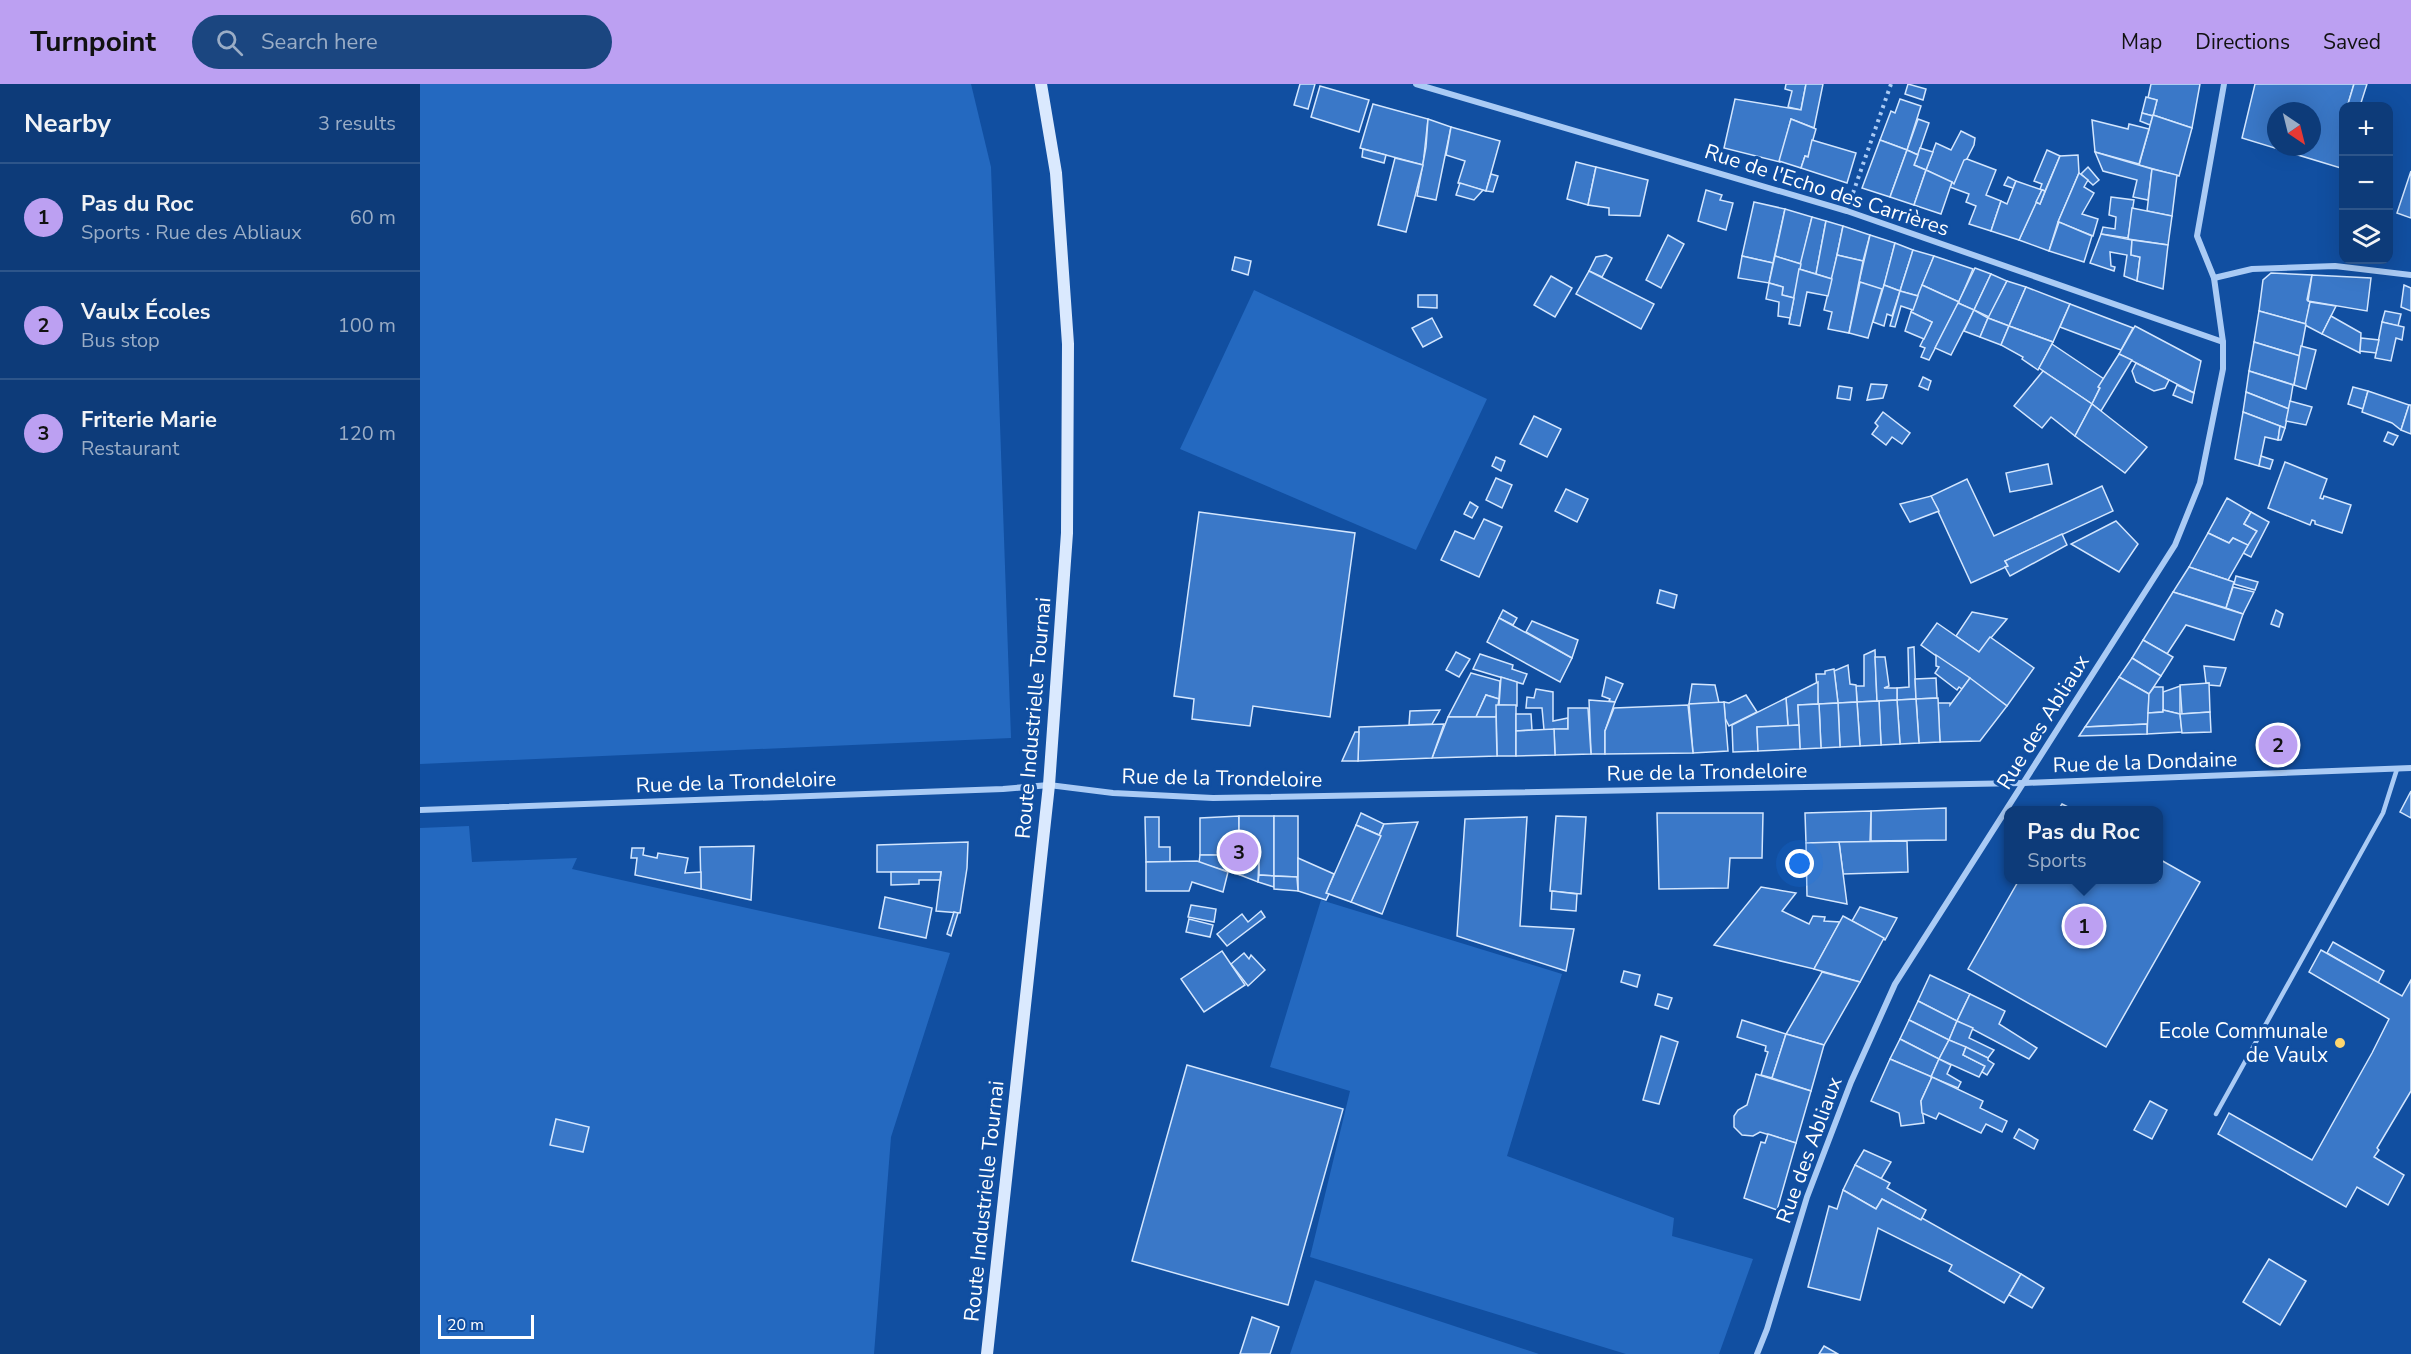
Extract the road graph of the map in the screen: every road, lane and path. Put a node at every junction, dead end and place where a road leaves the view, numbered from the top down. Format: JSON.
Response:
{"nodes":[{"id":1,"x":1041,"y":84,"type":"edge"},
{"id":2,"x":1416,"y":84,"type":"edge"},
{"id":3,"x":1891,"y":84,"type":"edge"},
{"id":4,"x":2224,"y":84,"type":"edge"},
{"id":5,"x":1847,"y":210,"type":"junction"},
{"id":6,"x":2411,"y":275,"type":"edge"},
{"id":7,"x":2214,"y":278,"type":"junction"},
{"id":8,"x":2223,"y":342,"type":"junction"},
{"id":9,"x":2411,"y":768,"type":"edge"},
{"id":10,"x":2397,"y":769,"type":"junction"},
{"id":11,"x":2024,"y":783,"type":"junction"},
{"id":12,"x":1049,"y":785,"type":"junction"},
{"id":13,"x":2009,"y":806,"type":"edge"},
{"id":14,"x":420,"y":810,"type":"edge"},
{"id":15,"x":2004,"y":814,"type":"edge"},
{"id":16,"x":2216,"y":1114,"type":"dead end"},
{"id":17,"x":987,"y":1354,"type":"edge"},
{"id":18,"x":1757,"y":1354,"type":"edge"}],
"edges":[{"from":1,"to":12,"type":"main road","name":"Route Industrielle Tournai"},
{"from":2,"to":5,"type":"street","name":"Rue de l'Echo des Carrières"},
{"from":3,"to":5,"type":"path"},
{"from":4,"to":7,"type":"street","name":"Rue des Abliaux"},
{"from":5,"to":8,"type":"street","name":"Rue de l'Echo des Carrières"},
{"from":6,"to":7,"type":"street"},
{"from":7,"to":8,"type":"street","name":"Rue des Abliaux"},
{"from":8,"to":11,"type":"street","name":"Rue des Abliaux"},
{"from":9,"to":10,"type":"street","name":"Rue de la Dondaine"},
{"from":10,"to":11,"type":"street","name":"Rue de la Dondaine"},
{"from":10,"to":16,"type":"lane"},
{"from":11,"to":12,"type":"street","name":"Rue de la Trondeloire"},
{"from":11,"to":13,"type":"street","name":"Rue des Abliaux"},
{"from":12,"to":14,"type":"street","name":"Rue de la Trondeloire"},
{"from":12,"to":17,"type":"main road","name":"Route Industrielle Tournai"},
{"from":15,"to":18,"type":"street","name":"Rue des Abliaux"}]}
